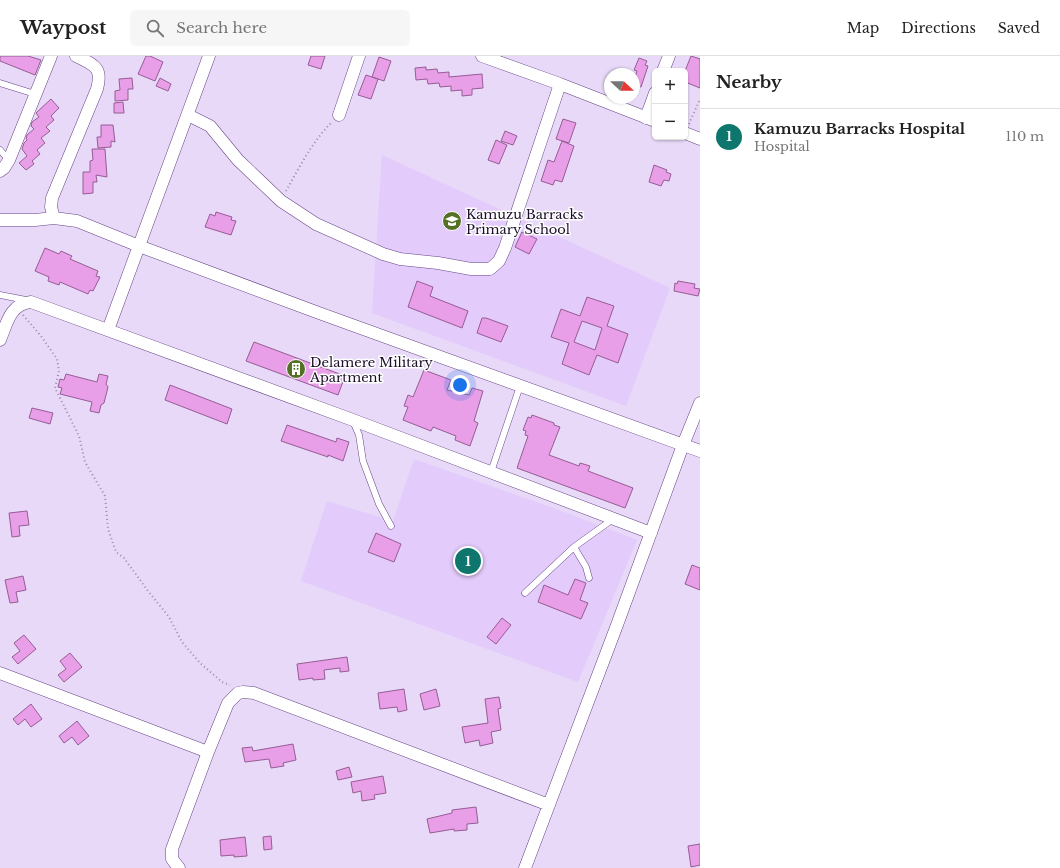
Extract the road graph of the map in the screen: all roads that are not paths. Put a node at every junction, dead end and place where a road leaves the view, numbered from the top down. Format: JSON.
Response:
{"nodes":[{"id":1,"x":51,"y":56,"type":"edge"},
{"id":2,"x":76,"y":56,"type":"edge"},
{"id":3,"x":209,"y":56,"type":"edge"},
{"id":4,"x":359,"y":56,"type":"edge"},
{"id":5,"x":482,"y":56,"type":"edge"},
{"id":6,"x":0,"y":83,"type":"edge"},
{"id":7,"x":560,"y":84,"type":"junction"},
{"id":8,"x":36,"y":94,"type":"junction"},
{"id":9,"x":653,"y":104,"type":"edge"},
{"id":10,"x":188,"y":115,"type":"junction"},
{"id":11,"x":339,"y":115,"type":"road end"},
{"id":12,"x":650,"y":120,"type":"edge"},
{"id":13,"x":688,"y":130,"type":"edge"},
{"id":14,"x":700,"y":139,"type":"edge"},
{"id":15,"x":0,"y":150,"type":"edge"},
{"id":16,"x":9,"y":160,"type":"junction"},
{"id":17,"x":0,"y":171,"type":"edge"},
{"id":18,"x":54,"y":218,"type":"junction"},
{"id":19,"x":0,"y":220,"type":"edge"},
{"id":20,"x":140,"y":246,"type":"junction"},
{"id":21,"x":0,"y":295,"type":"edge"},
{"id":22,"x":32,"y":302,"type":"junction"},
{"id":23,"x":108,"y":330,"type":"junction"},
{"id":24,"x":0,"y":340,"type":"edge"},
{"id":25,"x":520,"y":386,"type":"junction"},
{"id":26,"x":700,"y":403,"type":"edge"},
{"id":27,"x":353,"y":420,"type":"junction"},
{"id":28,"x":683,"y":445,"type":"junction"},
{"id":29,"x":700,"y":452,"type":"edge"},
{"id":30,"x":491,"y":472,"type":"junction"},
{"id":31,"x":613,"y":519,"type":"junction"},
{"id":32,"x":391,"y":526,"type":"dead end"},
{"id":33,"x":651,"y":533,"type":"junction"},
{"id":34,"x":574,"y":547,"type":"junction"},
{"id":35,"x":589,"y":578,"type":"dead end"},
{"id":36,"x":525,"y":593,"type":"dead end"},
{"id":37,"x":0,"y":673,"type":"edge"},
{"id":38,"x":208,"y":752,"type":"junction"},
{"id":39,"x":549,"y":805,"type":"junction"},
{"id":40,"x":179,"y":868,"type":"edge"},
{"id":41,"x":525,"y":868,"type":"edge"}],
"edges":[{"from":1,"to":8,"type":"street"},
{"from":2,"to":18,"type":"street"},
{"from":3,"to":10,"type":"street"},
{"from":4,"to":11,"type":"street"},
{"from":5,"to":7,"type":"street"},
{"from":6,"to":8,"type":"lane"},
{"from":7,"to":10,"type":"street"},
{"from":7,"to":12,"type":"street"},
{"from":8,"to":16,"type":"street"},
{"from":9,"to":12,"type":"street"},
{"from":10,"to":20,"type":"street"},
{"from":13,"to":14,"type":"street"},
{"from":15,"to":16,"type":"lane"},
{"from":16,"to":17,"type":"street"},
{"from":18,"to":19,"type":"street"},
{"from":18,"to":20,"type":"street"},
{"from":20,"to":23,"type":"street"},
{"from":20,"to":25,"type":"street"},
{"from":21,"to":22,"type":"lane"},
{"from":22,"to":23,"type":"street"},
{"from":22,"to":24,"type":"street"},
{"from":23,"to":27,"type":"street"},
{"from":25,"to":28,"type":"street"},
{"from":25,"to":30,"type":"lane"},
{"from":26,"to":28,"type":"street"},
{"from":27,"to":30,"type":"street"},
{"from":27,"to":32,"type":"lane"},
{"from":28,"to":29,"type":"street"},
{"from":28,"to":33,"type":"street"},
{"from":30,"to":31,"type":"street"},
{"from":31,"to":33,"type":"street"},
{"from":31,"to":34,"type":"lane"},
{"from":33,"to":39,"type":"street"},
{"from":34,"to":35,"type":"lane"},
{"from":34,"to":36,"type":"lane"},
{"from":37,"to":38,"type":"street"},
{"from":38,"to":39,"type":"street"},
{"from":38,"to":40,"type":"street"},
{"from":39,"to":41,"type":"street"}]}
